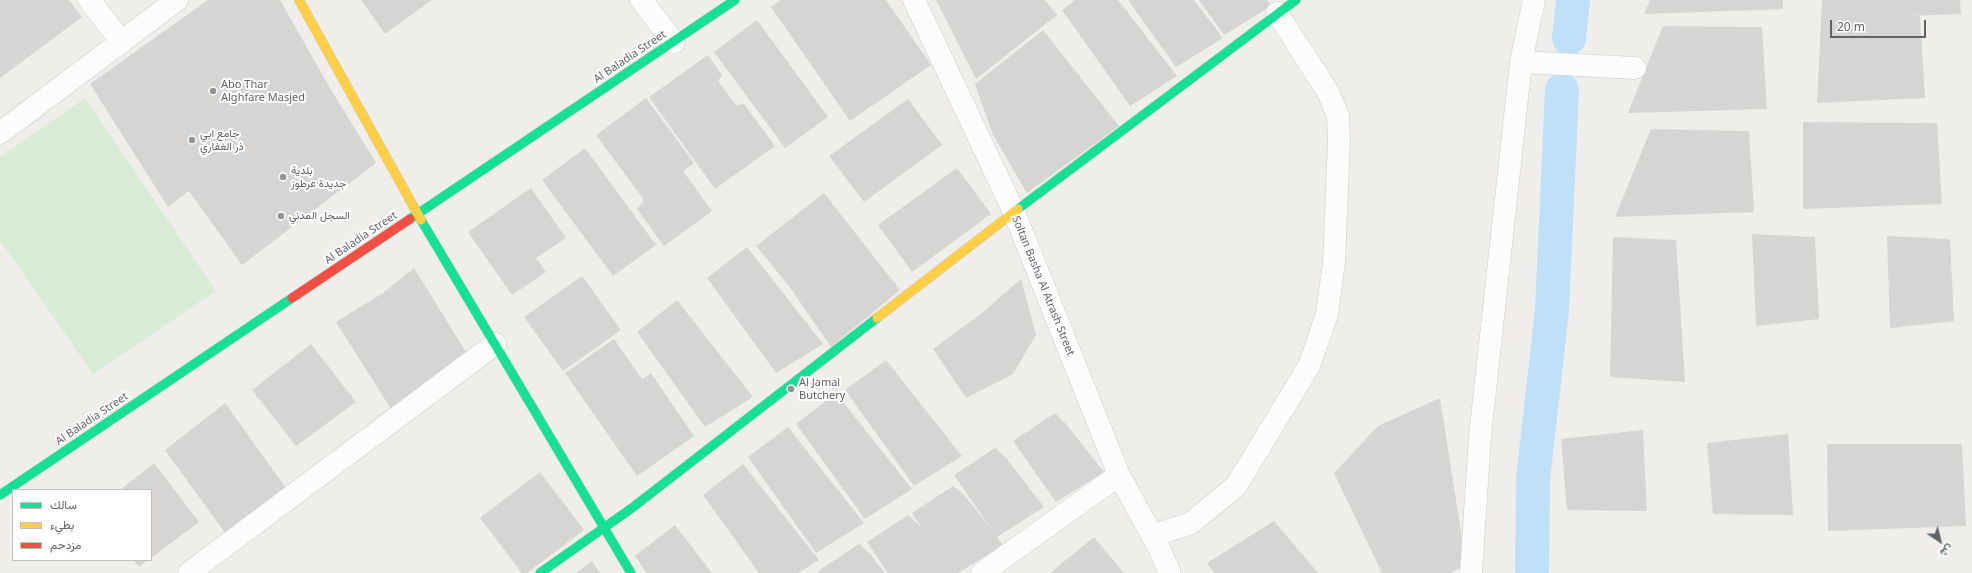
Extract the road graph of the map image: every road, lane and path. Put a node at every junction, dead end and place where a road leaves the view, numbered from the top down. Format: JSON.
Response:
{"nodes":[{"id":1,"x":89,"y":0,"type":"edge"},
{"id":2,"x":177,"y":0,"type":"edge"},
{"id":3,"x":299,"y":0,"type":"edge"},
{"id":4,"x":641,"y":0,"type":"edge"},
{"id":5,"x":735,"y":0,"type":"edge"},
{"id":6,"x":914,"y":0,"type":"edge"},
{"id":7,"x":1296,"y":0,"type":"edge"},
{"id":8,"x":1534,"y":0,"type":"edge"},
{"id":9,"x":1277,"y":13,"type":"junction"},
{"id":10,"x":122,"y":42,"type":"junction"},
{"id":11,"x":674,"y":42,"type":"junction"},
{"id":12,"x":1520,"y":62,"type":"junction"},
{"id":13,"x":1635,"y":68,"type":"dead end"},
{"id":14,"x":0,"y":134,"type":"edge"},
{"id":15,"x":1014,"y":212,"type":"junction"},
{"id":16,"x":418,"y":215,"type":"junction"},
{"id":17,"x":495,"y":344,"type":"junction"},
{"id":18,"x":1118,"y":475,"type":"junction"},
{"id":19,"x":0,"y":495,"type":"edge"},
{"id":20,"x":604,"y":526,"type":"junction"},
{"id":21,"x":1152,"y":536,"type":"junction"},
{"id":22,"x":1467,"y":570,"type":"edge"},
{"id":23,"x":188,"y":573,"type":"edge"},
{"id":24,"x":540,"y":573,"type":"edge"},
{"id":25,"x":631,"y":573,"type":"edge"},
{"id":26,"x":982,"y":573,"type":"edge"},
{"id":27,"x":1170,"y":573,"type":"edge"}],
"edges":[{"from":1,"to":10,"type":"street"},
{"from":2,"to":10,"type":"street"},
{"from":3,"to":16,"type":"street"},
{"from":4,"to":11,"type":"street"},
{"from":5,"to":11,"type":"street","name":"Al Baladia Street"},
{"from":6,"to":15,"type":"street","name":"Soltan Basha Al Atrash Street"},
{"from":7,"to":9,"type":"street"},
{"from":8,"to":12,"type":"street"},
{"from":9,"to":15,"type":"street"},
{"from":9,"to":21,"type":"street"},
{"from":10,"to":14,"type":"street"},
{"from":11,"to":16,"type":"street","name":"Al Baladia Street"},
{"from":12,"to":13,"type":"street"},
{"from":12,"to":22,"type":"street"},
{"from":15,"to":18,"type":"street","name":"Soltan Basha Al Atrash Street"},
{"from":15,"to":20,"type":"street"},
{"from":16,"to":17,"type":"street"},
{"from":16,"to":19,"type":"street","name":"Al Baladia Street"},
{"from":17,"to":20,"type":"street"},
{"from":17,"to":23,"type":"street"},
{"from":18,"to":21,"type":"street","name":"Soltan Basha Al Atrash Street"},
{"from":18,"to":26,"type":"street"},
{"from":20,"to":24,"type":"street"},
{"from":20,"to":25,"type":"street"},
{"from":21,"to":27,"type":"street","name":"Soltan Basha Al Atrash Street"}]}
